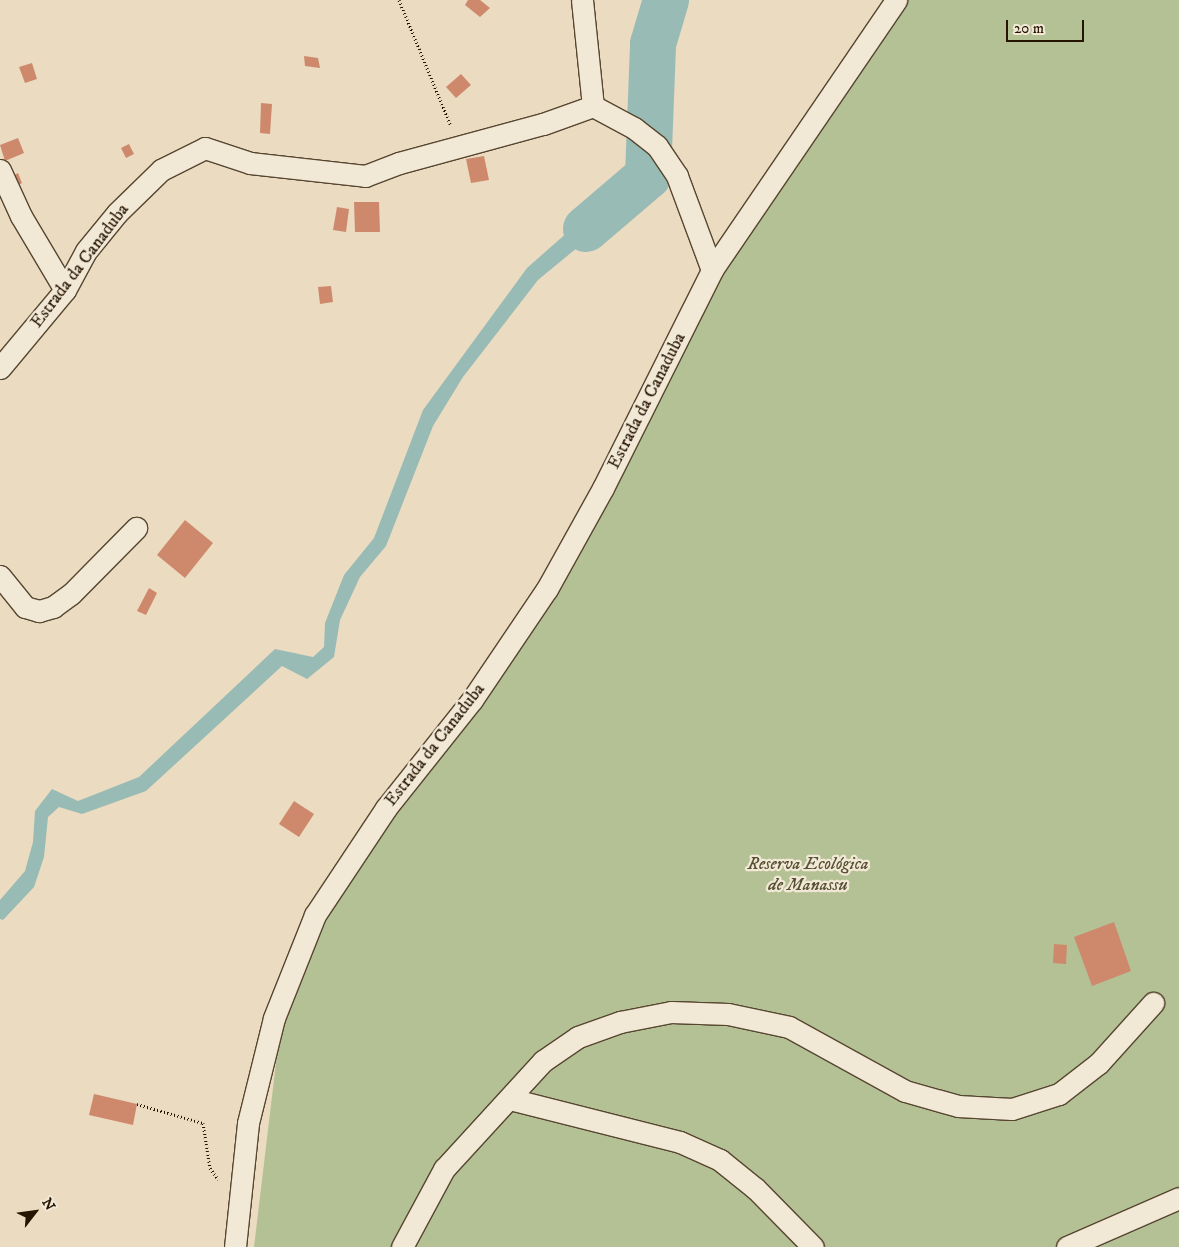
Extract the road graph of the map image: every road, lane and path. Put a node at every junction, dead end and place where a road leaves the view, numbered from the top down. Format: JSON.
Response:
{"nodes":[{"id":1,"x":399,"y":0,"type":"edge"},
{"id":2,"x":896,"y":0,"type":"edge"},
{"id":3,"x":581,"y":2,"type":"edge"},
{"id":4,"x":593,"y":106,"type":"junction"},
{"id":5,"x":459,"y":147,"type":"junction"},
{"id":6,"x":0,"y":170,"type":"edge"},
{"id":7,"x":712,"y":270,"type":"junction"},
{"id":8,"x":65,"y":290,"type":"junction"},
{"id":9,"x":0,"y":368,"type":"edge"},
{"id":10,"x":136,"y":528,"type":"dead end"},
{"id":11,"x":0,"y":576,"type":"edge"},
{"id":12,"x":1153,"y":1003,"type":"dead end"},
{"id":13,"x":510,"y":1099,"type":"junction"},
{"id":14,"x":137,"y":1104,"type":"dead end"},
{"id":15,"x":242,"y":1184,"type":"junction"},
{"id":16,"x":1179,"y":1198,"type":"edge"},
{"id":17,"x":235,"y":1247,"type":"edge"},
{"id":18,"x":402,"y":1247,"type":"edge"},
{"id":19,"x":813,"y":1247,"type":"edge"},
{"id":20,"x":1067,"y":1247,"type":"edge"}],
"edges":[{"from":1,"to":5,"type":"path"},
{"from":2,"to":7,"type":"street","name":"Estrada da Canaduba"},
{"from":3,"to":4,"type":"street"},
{"from":4,"to":5,"type":"street","name":"Estrada da Canaduba"},
{"from":4,"to":7,"type":"street"},
{"from":5,"to":8,"type":"street","name":"Estrada da Canaduba"},
{"from":6,"to":8,"type":"street"},
{"from":7,"to":15,"type":"street","name":"Estrada da Canaduba"},
{"from":8,"to":9,"type":"street","name":"Estrada da Canaduba"},
{"from":10,"to":11,"type":"street"},
{"from":12,"to":13,"type":"street"},
{"from":13,"to":18,"type":"street"},
{"from":13,"to":19,"type":"street"},
{"from":14,"to":15,"type":"path"},
{"from":15,"to":17,"type":"street","name":"Estrada da Canaduba"},
{"from":16,"to":20,"type":"street"}]}
